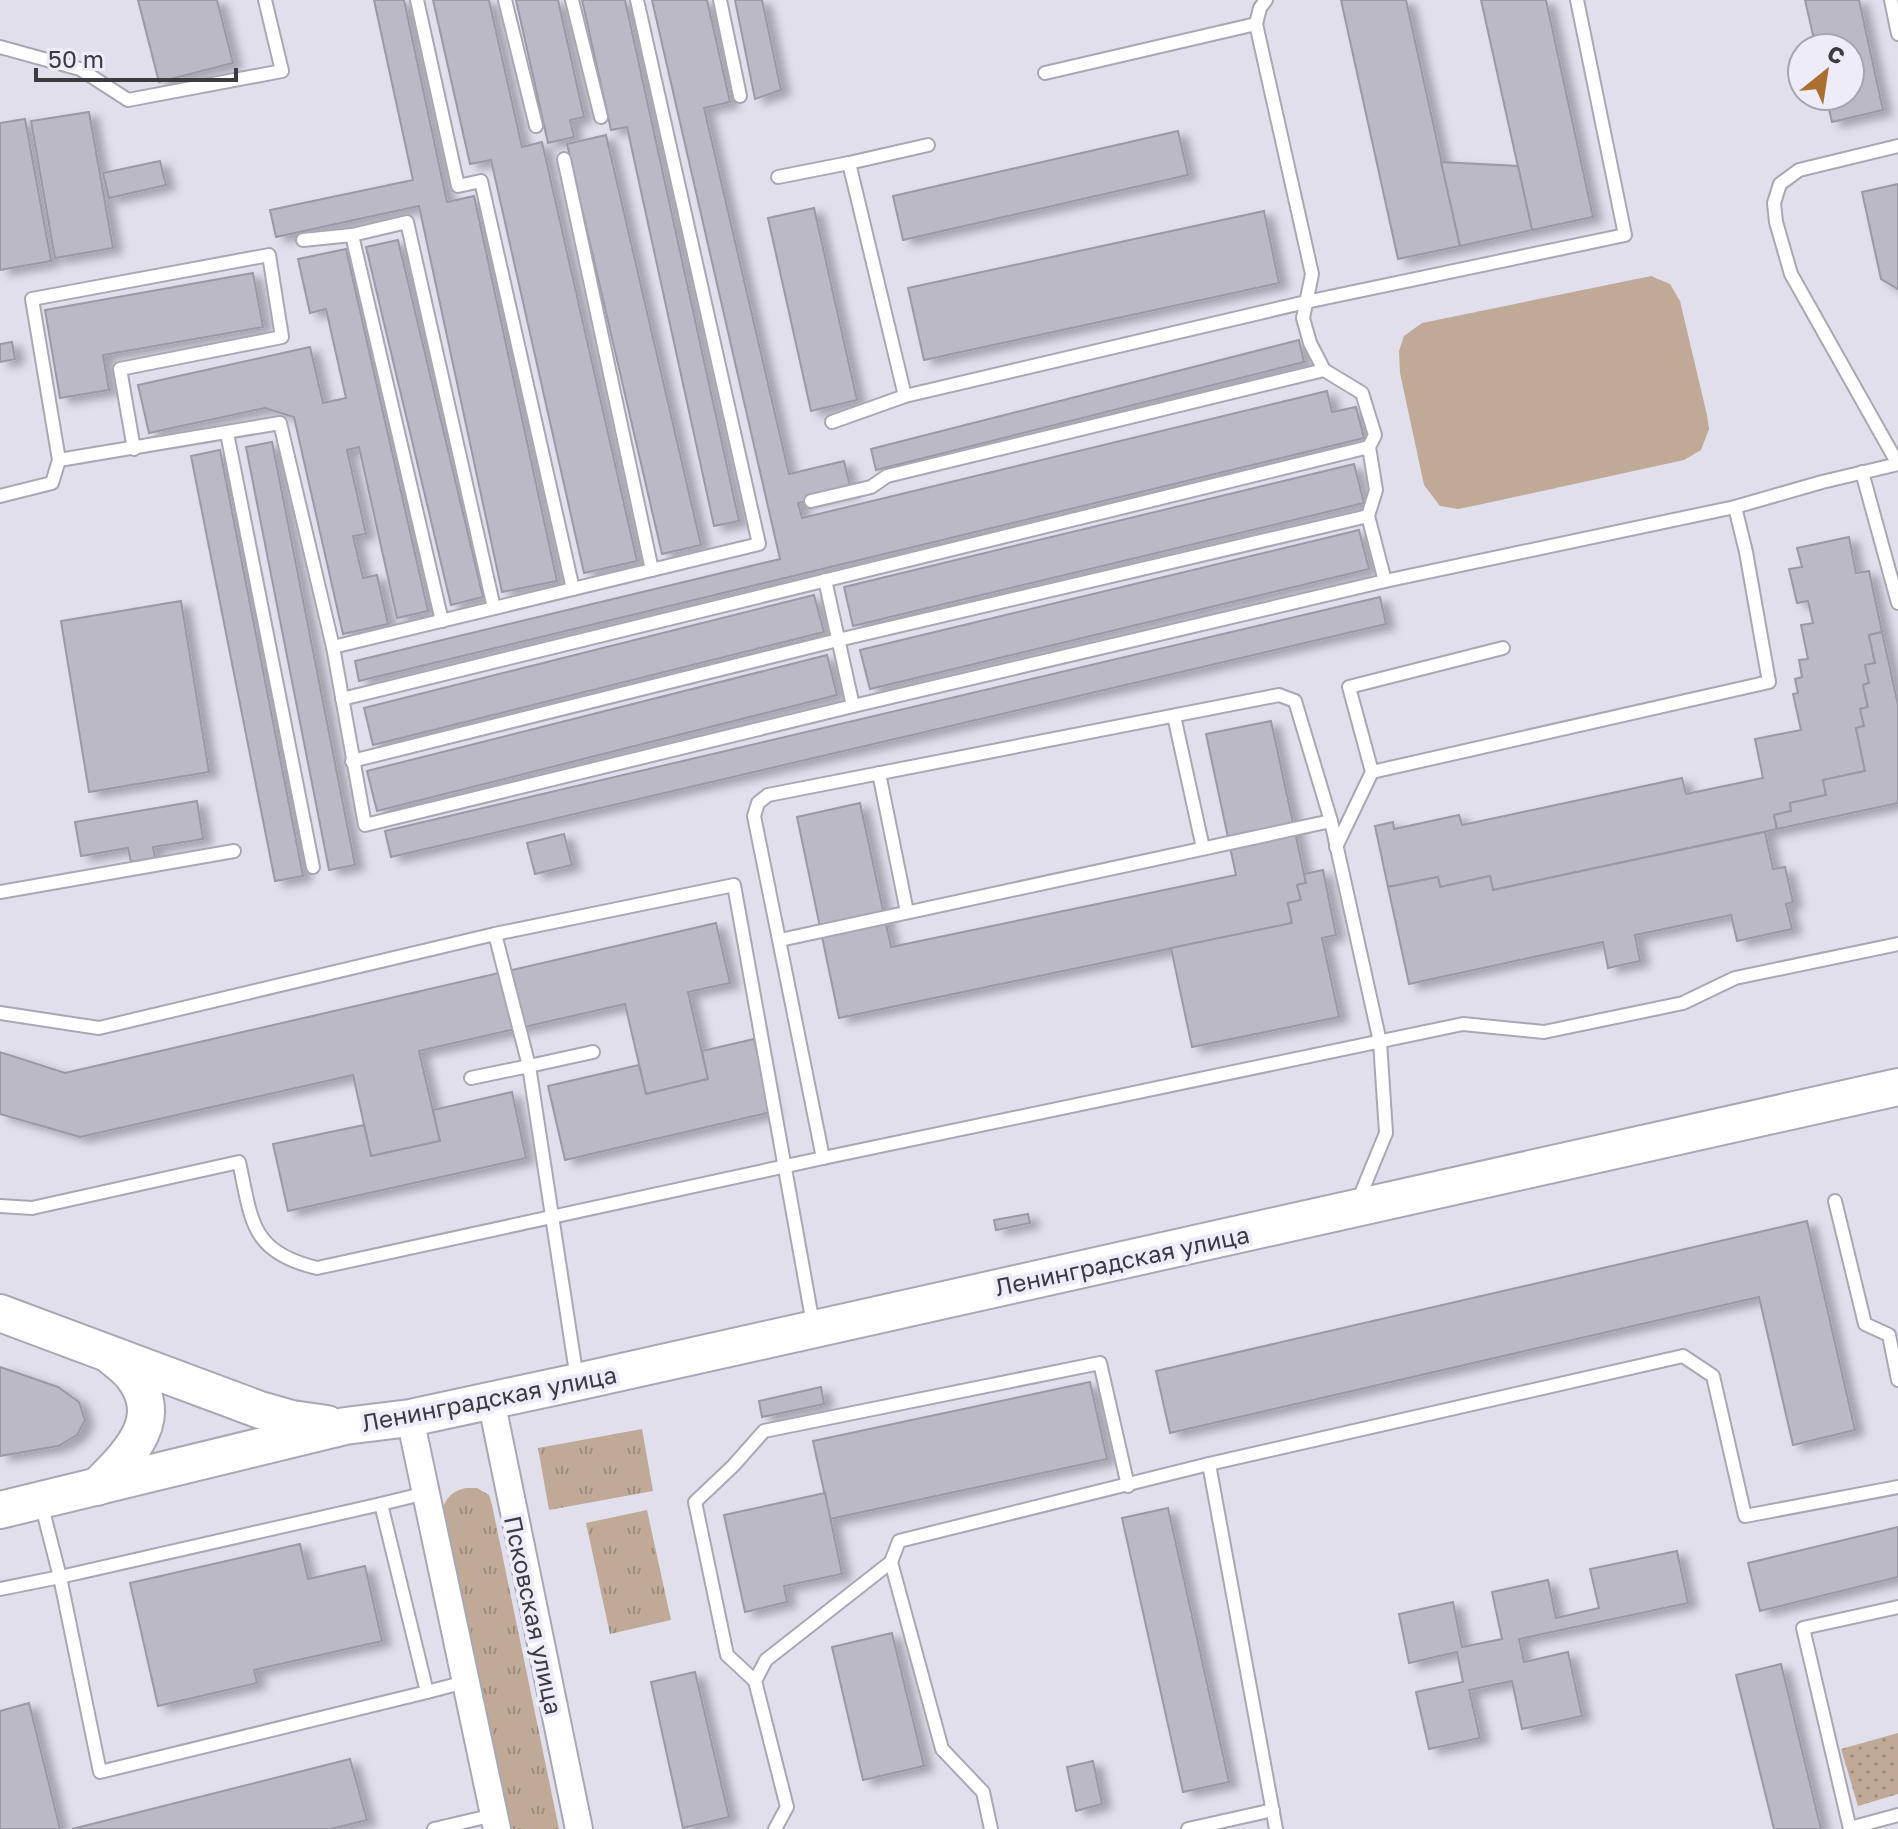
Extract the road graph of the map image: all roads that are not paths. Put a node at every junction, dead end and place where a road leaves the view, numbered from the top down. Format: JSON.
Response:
{"nodes":[{"id":1,"x":265,"y":0,"type":"edge"},
{"id":2,"x":417,"y":0,"type":"edge"},
{"id":3,"x":505,"y":0,"type":"edge"},
{"id":4,"x":572,"y":0,"type":"edge"},
{"id":5,"x":637,"y":0,"type":"edge"},
{"id":6,"x":720,"y":0,"type":"edge"},
{"id":7,"x":1266,"y":0,"type":"edge"},
{"id":8,"x":1577,"y":0,"type":"edge"},
{"id":9,"x":1891,"y":0,"type":"edge"},
{"id":10,"x":1256,"y":24,"type":"junction"},
{"id":11,"x":1898,"y":34,"type":"edge"},
{"id":12,"x":0,"y":47,"type":"edge"},
{"id":13,"x":1045,"y":73,"type":"dead end"},
{"id":14,"x":740,"y":96,"type":"dead end"},
{"id":15,"x":601,"y":117,"type":"dead end"},
{"id":16,"x":536,"y":126,"type":"dead end"},
{"id":17,"x":928,"y":145,"type":"dead end"},
{"id":18,"x":1898,"y":146,"type":"edge"},
{"id":19,"x":564,"y":159,"type":"dead end"},
{"id":20,"x":849,"y":163,"type":"junction"},
{"id":21,"x":778,"y":177,"type":"dead end"},
{"id":22,"x":352,"y":235,"type":"junction"},
{"id":23,"x":303,"y":240,"type":"dead end"},
{"id":24,"x":1306,"y":302,"type":"junction"},
{"id":25,"x":1324,"y":370,"type":"junction"},
{"id":26,"x":905,"y":396,"type":"junction"},
{"id":27,"x":832,"y":422,"type":"dead end"},
{"id":28,"x":227,"y":433,"type":"junction"},
{"id":29,"x":1369,"y":447,"type":"junction"},
{"id":30,"x":134,"y":449,"type":"junction"},
{"id":31,"x":59,"y":460,"type":"junction"},
{"id":32,"x":1898,"y":464,"type":"edge"},
{"id":33,"x":1862,"y":472,"type":"junction"},
{"id":34,"x":0,"y":496,"type":"edge"},
{"id":35,"x":811,"y":501,"type":"dead end"},
{"id":36,"x":1735,"y":507,"type":"junction"},
{"id":37,"x":1368,"y":516,"type":"junction"},
{"id":38,"x":652,"y":570,"type":"junction"},
{"id":39,"x":825,"y":580,"type":"junction"},
{"id":40,"x":1385,"y":581,"type":"junction"},
{"id":41,"x":573,"y":589,"type":"junction"},
{"id":42,"x":1898,"y":603,"type":"edge"},
{"id":43,"x":494,"y":608,"type":"junction"},
{"id":44,"x":442,"y":621,"type":"junction"},
{"id":45,"x":838,"y":640,"type":"junction"},
{"id":46,"x":333,"y":647,"type":"junction"},
{"id":47,"x":1503,"y":648,"type":"dead end"},
{"id":48,"x":342,"y":699,"type":"junction"},
{"id":49,"x":853,"y":706,"type":"junction"},
{"id":50,"x":1174,"y":716,"type":"junction"},
{"id":51,"x":352,"y":761,"type":"junction"},
{"id":52,"x":1372,"y":772,"type":"junction"},
{"id":53,"x":879,"y":773,"type":"junction"},
{"id":54,"x":1331,"y":821,"type":"junction"},
{"id":55,"x":1336,"y":847,"type":"junction"},
{"id":56,"x":1203,"y":848,"type":"junction"},
{"id":57,"x":234,"y":851,"type":"dead end"},
{"id":58,"x":313,"y":867,"type":"dead end"},
{"id":59,"x":0,"y":892,"type":"edge"},
{"id":60,"x":907,"y":912,"type":"junction"},
{"id":61,"x":495,"y":934,"type":"junction"},
{"id":62,"x":780,"y":940,"type":"junction"},
{"id":63,"x":1898,"y":944,"type":"edge"},
{"id":64,"x":0,"y":1013,"type":"edge"},
{"id":65,"x":1380,"y":1042,"type":"junction"},
{"id":66,"x":593,"y":1052,"type":"dead end"},
{"id":67,"x":529,"y":1066,"type":"junction"},
{"id":68,"x":471,"y":1078,"type":"dead end"},
{"id":69,"x":1898,"y":1087,"type":"edge"},
{"id":70,"x":823,"y":1158,"type":"junction"},
{"id":71,"x":787,"y":1168,"type":"junction"},
{"id":72,"x":1835,"y":1201,"type":"dead end"},
{"id":73,"x":0,"y":1206,"type":"edge"},
{"id":74,"x":1356,"y":1208,"type":"junction"},
{"id":75,"x":551,"y":1216,"type":"junction"},
{"id":76,"x":0,"y":1313,"type":"edge"},
{"id":77,"x":814,"y":1327,"type":"junction"},
{"id":78,"x":1893,"y":1334,"type":"edge"},
{"id":79,"x":109,"y":1353,"type":"junction"},
{"id":80,"x":1898,"y":1380,"type":"edge"},
{"id":81,"x":577,"y":1382,"type":"junction"},
{"id":82,"x":491,"y":1400,"type":"junction"},
{"id":83,"x":410,"y":1418,"type":"junction"},
{"id":84,"x":345,"y":1426,"type":"junction"},
{"id":85,"x":1209,"y":1464,"type":"junction"},
{"id":86,"x":1128,"y":1486,"type":"junction"},
{"id":87,"x":97,"y":1487,"type":"junction"},
{"id":88,"x":1898,"y":1487,"type":"edge"},
{"id":89,"x":426,"y":1493,"type":"junction"},
{"id":90,"x":40,"y":1500,"type":"junction"},
{"id":91,"x":381,"y":1504,"type":"junction"},
{"id":92,"x":0,"y":1510,"type":"edge"},
{"id":93,"x":891,"y":1562,"type":"junction"},
{"id":94,"x":60,"y":1577,"type":"junction"},
{"id":95,"x":0,"y":1589,"type":"edge"},
{"id":96,"x":1898,"y":1607,"type":"edge"},
{"id":97,"x":755,"y":1681,"type":"junction"},
{"id":98,"x":465,"y":1682,"type":"junction"},
{"id":99,"x":427,"y":1692,"type":"junction"},
{"id":100,"x":1273,"y":1810,"type":"junction"},
{"id":101,"x":1898,"y":1815,"type":"edge"},
{"id":102,"x":496,"y":1822,"type":"edge"},
{"id":103,"x":772,"y":1828,"type":"edge"},
{"id":104,"x":1850,"y":1828,"type":"edge"},
{"id":105,"x":434,"y":1829,"type":"edge"},
{"id":106,"x":579,"y":1829,"type":"edge"},
{"id":107,"x":991,"y":1829,"type":"edge"},
{"id":108,"x":1188,"y":1829,"type":"edge"},
{"id":109,"x":1276,"y":1829,"type":"edge"}],
"edges":[{"from":1,"to":12,"type":"lane"},
{"from":2,"to":41,"type":"lane"},
{"from":3,"to":16,"type":"lane"},
{"from":4,"to":15,"type":"lane"},
{"from":5,"to":38,"type":"lane"},
{"from":6,"to":14,"type":"lane"},
{"from":7,"to":10,"type":"lane"},
{"from":8,"to":24,"type":"lane"},
{"from":9,"to":11,"type":"lane"},
{"from":10,"to":13,"type":"lane"},
{"from":10,"to":24,"type":"lane"},
{"from":17,"to":20,"type":"lane"},
{"from":18,"to":32,"type":"lane"},
{"from":19,"to":38,"type":"lane"},
{"from":20,"to":21,"type":"lane"},
{"from":20,"to":26,"type":"lane"},
{"from":22,"to":23,"type":"lane"},
{"from":22,"to":43,"type":"lane"},
{"from":22,"to":44,"type":"lane"},
{"from":24,"to":25,"type":"lane"},
{"from":24,"to":26,"type":"lane"},
{"from":25,"to":29,"type":"lane"},
{"from":25,"to":35,"type":"lane"},
{"from":26,"to":27,"type":"lane"},
{"from":28,"to":30,"type":"lane"},
{"from":28,"to":46,"type":"lane"},
{"from":28,"to":58,"type":"lane"},
{"from":29,"to":37,"type":"lane"},
{"from":29,"to":39,"type":"lane"},
{"from":30,"to":31,"type":"lane"},
{"from":30,"to":31,"type":"lane"},
{"from":31,"to":34,"type":"lane"},
{"from":32,"to":33,"type":"lane"},
{"from":33,"to":36,"type":"lane"},
{"from":33,"to":42,"type":"lane"},
{"from":36,"to":40,"type":"lane"},
{"from":36,"to":52,"type":"lane"},
{"from":37,"to":40,"type":"lane"},
{"from":37,"to":45,"type":"lane"},
{"from":38,"to":41,"type":"lane"},
{"from":39,"to":45,"type":"lane"},
{"from":39,"to":48,"type":"lane"},
{"from":40,"to":49,"type":"lane"},
{"from":41,"to":43,"type":"lane"},
{"from":43,"to":44,"type":"lane"},
{"from":44,"to":46,"type":"lane"},
{"from":45,"to":49,"type":"lane"},
{"from":45,"to":51,"type":"lane"},
{"from":46,"to":48,"type":"lane"},
{"from":47,"to":52,"type":"lane"},
{"from":48,"to":51,"type":"lane"},
{"from":49,"to":51,"type":"lane"},
{"from":50,"to":53,"type":"lane"},
{"from":50,"to":54,"type":"lane"},
{"from":50,"to":56,"type":"lane"},
{"from":52,"to":55,"type":"lane"},
{"from":53,"to":60,"type":"lane"},
{"from":53,"to":62,"type":"lane"},
{"from":54,"to":55,"type":"lane"},
{"from":54,"to":56,"type":"lane"},
{"from":55,"to":65,"type":"lane"},
{"from":56,"to":60,"type":"lane"},
{"from":57,"to":59,"type":"lane"},
{"from":60,"to":62,"type":"lane"},
{"from":61,"to":64,"type":"lane"},
{"from":61,"to":67,"type":"lane"},
{"from":61,"to":71,"type":"lane"},
{"from":62,"to":70,"type":"lane"},
{"from":63,"to":65,"type":"lane"},
{"from":65,"to":70,"type":"lane"},
{"from":65,"to":74,"type":"lane"},
{"from":66,"to":67,"type":"lane"},
{"from":67,"to":68,"type":"lane"},
{"from":67,"to":75,"type":"lane"},
{"from":69,"to":74,"type":"main road","name":"Ленинградская улица"},
{"from":70,"to":71,"type":"lane"},
{"from":71,"to":75,"type":"lane"},
{"from":71,"to":77,"type":"lane"},
{"from":72,"to":78,"type":"lane"},
{"from":73,"to":75,"type":"lane"},
{"from":74,"to":77,"type":"main road","name":"Ленинградская улица"},
{"from":75,"to":81,"type":"lane"},
{"from":76,"to":79,"type":"main road","name":"Ленинградская улица"},
{"from":77,"to":81,"type":"main road","name":"Ленинградская улица"},
{"from":78,"to":80,"type":"lane"},
{"from":79,"to":84,"type":"main road","name":"Ленинградская улица"},
{"from":79,"to":87,"type":"main road"},
{"from":81,"to":82,"type":"main road","name":"Ленинградская улица"},
{"from":82,"to":83,"type":"main road","name":"Ленинградская улица"},
{"from":82,"to":106,"type":"street","name":"Псковская улица"},
{"from":83,"to":84,"type":"main road","name":"Ленинградская улица"},
{"from":83,"to":89,"type":"street"},
{"from":84,"to":87,"type":"main road","name":"Ленинградская улица"},
{"from":85,"to":86,"type":"lane"},
{"from":85,"to":88,"type":"lane"},
{"from":85,"to":100,"type":"lane"},
{"from":86,"to":93,"type":"lane"},
{"from":86,"to":97,"type":"lane"},
{"from":87,"to":90,"type":"main road","name":"Ленинградская улица"},
{"from":89,"to":91,"type":"lane"},
{"from":89,"to":98,"type":"street"},
{"from":90,"to":92,"type":"main road","name":"Ленинградская улица"},
{"from":90,"to":94,"type":"lane"},
{"from":91,"to":94,"type":"lane"},
{"from":91,"to":99,"type":"lane"},
{"from":93,"to":97,"type":"lane"},
{"from":93,"to":107,"type":"lane"},
{"from":94,"to":95,"type":"lane"},
{"from":94,"to":99,"type":"lane"},
{"from":96,"to":104,"type":"lane"},
{"from":97,"to":103,"type":"lane"},
{"from":98,"to":99,"type":"lane"},
{"from":98,"to":102,"type":"street"},
{"from":100,"to":108,"type":"lane"},
{"from":100,"to":109,"type":"lane"},
{"from":101,"to":104,"type":"lane"},
{"from":102,"to":105,"type":"lane"}]}
